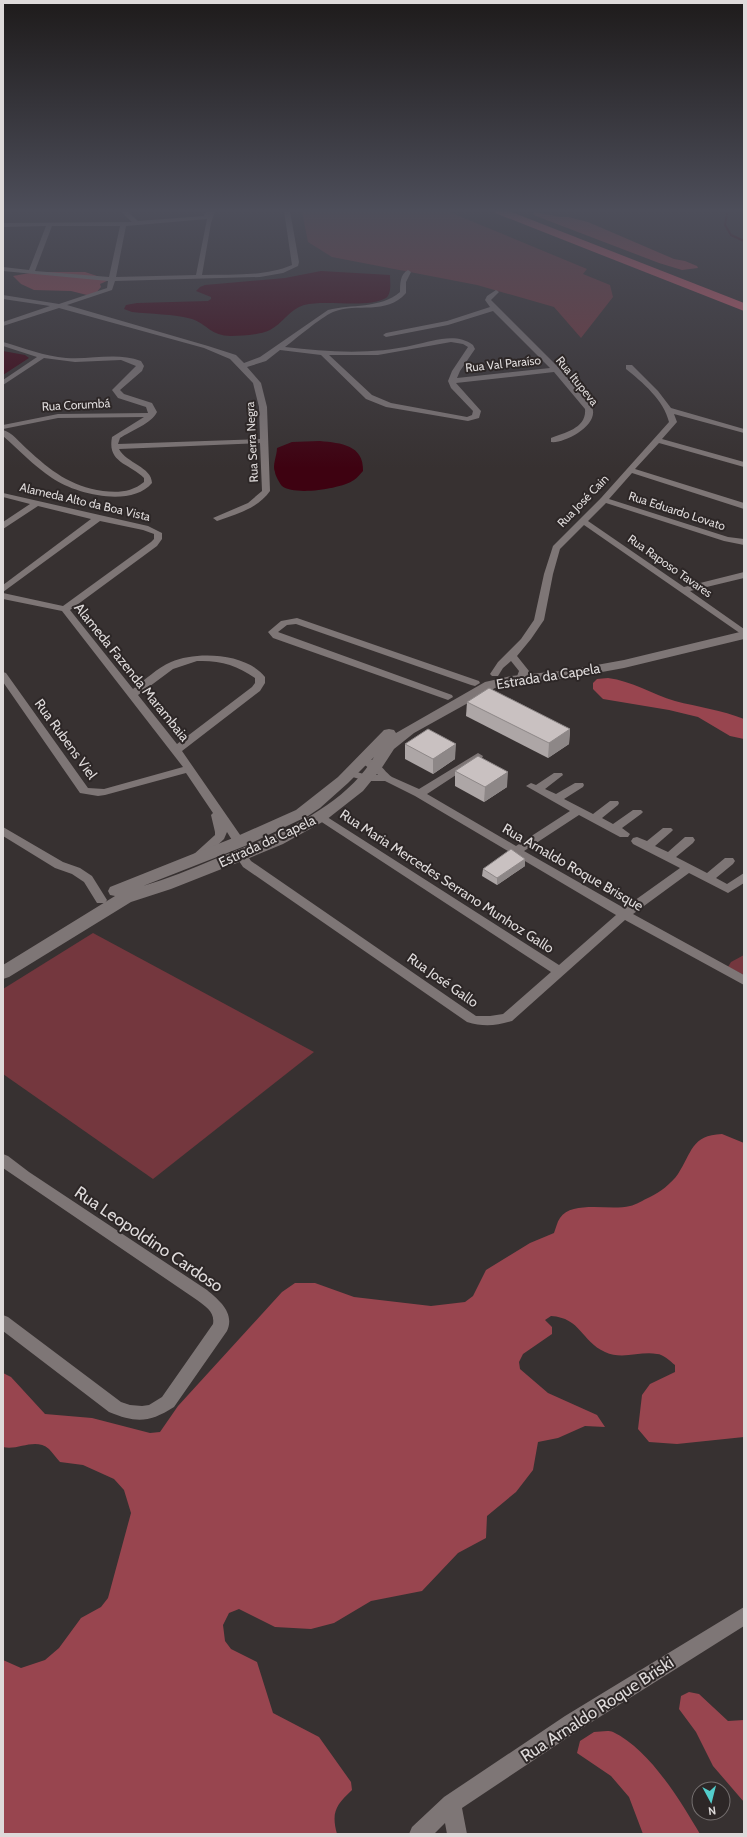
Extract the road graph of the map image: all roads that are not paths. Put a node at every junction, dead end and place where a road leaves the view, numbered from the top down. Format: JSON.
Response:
{"nodes":[{"id":1,"x":3,"y":297,"type":"edge"},
{"id":2,"x":88,"y":297,"type":"edge"},
{"id":3,"x":399,"y":297,"type":"edge"},
{"id":4,"x":489,"y":297,"type":"edge"},
{"id":5,"x":718,"y":297,"type":"edge"},
{"id":6,"x":730,"y":297,"type":"edge"},
{"id":7,"x":744,"y":302,"type":"edge"},
{"id":8,"x":61,"y":306,"type":"junction"},
{"id":9,"x":744,"y":307,"type":"edge"},
{"id":10,"x":494,"y":308,"type":"junction"},
{"id":11,"x":3,"y":324,"type":"edge"},
{"id":12,"x":386,"y":335,"type":"dead end"},
{"id":13,"x":3,"y":344,"type":"edge"},
{"id":14,"x":278,"y":348,"type":"junction"},
{"id":15,"x":322,"y":353,"type":"junction"},
{"id":16,"x":41,"y":357,"type":"junction"},
{"id":17,"x":243,"y":366,"type":"junction"},
{"id":18,"x":629,"y":367,"type":"dead end"},
{"id":19,"x":556,"y":370,"type":"junction"},
{"id":20,"x":452,"y":381,"type":"junction"},
{"id":21,"x":3,"y":383,"type":"edge"},
{"id":22,"x":669,"y":410,"type":"junction"},
{"id":23,"x":152,"y":415,"type":"junction"},
{"id":24,"x":3,"y":427,"type":"edge"},
{"id":25,"x":744,"y":431,"type":"edge"},
{"id":26,"x":3,"y":432,"type":"edge"},
{"id":27,"x":554,"y":440,"type":"dead end"},
{"id":28,"x":657,"y":440,"type":"junction"},
{"id":29,"x":264,"y":441,"type":"junction"},
{"id":30,"x":114,"y":447,"type":"junction"},
{"id":31,"x":744,"y":465,"type":"edge"},
{"id":32,"x":629,"y":470,"type":"junction"},
{"id":33,"x":3,"y":495,"type":"edge"},
{"id":34,"x":604,"y":500,"type":"junction"},
{"id":35,"x":37,"y":503,"type":"junction"},
{"id":36,"x":744,"y":506,"type":"edge"},
{"id":37,"x":98,"y":518,"type":"junction"},
{"id":38,"x":217,"y":518,"type":"dead end"},
{"id":39,"x":582,"y":521,"type":"junction"},
{"id":40,"x":3,"y":526,"type":"edge"},
{"id":41,"x":744,"y":542,"type":"edge"},
{"id":42,"x":744,"y":575,"type":"edge"},
{"id":43,"x":3,"y":589,"type":"edge"},
{"id":44,"x":684,"y":590,"type":"junction"},
{"id":45,"x":3,"y":596,"type":"edge"},
{"id":46,"x":18,"y":599,"type":"junction"},
{"id":47,"x":3,"y":605,"type":"edge"},
{"id":48,"x":65,"y":610,"type":"junction"},
{"id":49,"x":742,"y":630,"type":"edge"},
{"id":50,"x":518,"y":667,"type":"junction"},
{"id":51,"x":3,"y":674,"type":"edge"},
{"id":52,"x":495,"y":674,"type":"junction"},
{"id":53,"x":475,"y":683,"type":"junction"},
{"id":54,"x":132,"y":694,"type":"junction"},
{"id":55,"x":448,"y":697,"type":"junction"},
{"id":56,"x":176,"y":750,"type":"junction"},
{"id":57,"x":478,"y":756,"type":"edge"},
{"id":58,"x":362,"y":760,"type":"junction"},
{"id":59,"x":376,"y":766,"type":"junction"},
{"id":60,"x":189,"y":769,"type":"junction"},
{"id":61,"x":350,"y":773,"type":"junction"},
{"id":62,"x":558,"y":775,"type":"dead end"},
{"id":63,"x":366,"y":778,"type":"junction"},
{"id":64,"x":387,"y":778,"type":"junction"},
{"id":65,"x":579,"y":784,"type":"dead end"},
{"id":66,"x":419,"y":794,"type":"junction"},
{"id":67,"x":556,"y":799,"type":"junction"},
{"id":68,"x":614,"y":803,"type":"dead end"},
{"id":69,"x":213,"y":804,"type":"junction"},
{"id":70,"x":579,"y":810,"type":"junction"},
{"id":71,"x":637,"y":812,"type":"dead end"},
{"id":72,"x":320,"y":817,"type":"junction"},
{"id":73,"x":595,"y":818,"type":"junction"},
{"id":74,"x":667,"y":830,"type":"dead end"},
{"id":75,"x":3,"y":831,"type":"edge"},
{"id":76,"x":689,"y":840,"type":"dead end"},
{"id":77,"x":240,"y":848,"type":"junction"},
{"id":78,"x":516,"y":851,"type":"junction"},
{"id":79,"x":198,"y":858,"type":"junction"},
{"id":80,"x":668,"y":858,"type":"junction"},
{"id":81,"x":729,"y":862,"type":"dead end"},
{"id":82,"x":688,"y":868,"type":"junction"},
{"id":83,"x":744,"y":877,"type":"edge"},
{"id":84,"x":708,"y":879,"type":"junction"},
{"id":85,"x":101,"y":900,"type":"junction"},
{"id":86,"x":624,"y":914,"type":"junction"},
{"id":87,"x":3,"y":962,"type":"edge"},
{"id":88,"x":559,"y":971,"type":"junction"},
{"id":89,"x":3,"y":973,"type":"edge"},
{"id":90,"x":744,"y":982,"type":"edge"},
{"id":91,"x":3,"y":1160,"type":"edge"},
{"id":92,"x":3,"y":1322,"type":"edge"},
{"id":93,"x":744,"y":1616,"type":"edge"},
{"id":94,"x":451,"y":1804,"type":"junction"},
{"id":95,"x":419,"y":1834,"type":"edge"},
{"id":96,"x":457,"y":1834,"type":"edge"}],
"edges":[{"from":1,"to":8,"type":"street","name":"Rua Serra Negra"},
{"from":2,"to":8,"type":"street"},
{"from":3,"to":14,"type":"street"},
{"from":4,"to":10,"type":"street"},
{"from":5,"to":9,"type":"highway"},
{"from":6,"to":7,"type":"highway"},
{"from":8,"to":11,"type":"street"},
{"from":8,"to":17,"type":"street","name":"Rua Serra Negra"},
{"from":10,"to":12,"type":"street"},
{"from":10,"to":19,"type":"street","name":"Rua Itupeva"},
{"from":13,"to":16,"type":"street"},
{"from":14,"to":15,"type":"street"},
{"from":14,"to":17,"type":"street"},
{"from":15,"to":20,"type":"street"},
{"from":15,"to":20,"type":"street"},
{"from":16,"to":21,"type":"street"},
{"from":16,"to":23,"type":"street"},
{"from":17,"to":29,"type":"street","name":"Rua Serra Negra"},
{"from":18,"to":22,"type":"street"},
{"from":19,"to":20,"type":"street","name":"Rua Val Paraíso"},
{"from":19,"to":27,"type":"street","name":"Rua Itupeva"},
{"from":22,"to":25,"type":"street"},
{"from":22,"to":28,"type":"street","name":"Rua José Cain"},
{"from":23,"to":24,"type":"street","name":"Rua Corumbá"},
{"from":23,"to":30,"type":"street"},
{"from":26,"to":30,"type":"street"},
{"from":28,"to":31,"type":"street"},
{"from":28,"to":32,"type":"street","name":"Rua José Cain"},
{"from":29,"to":30,"type":"street"},
{"from":29,"to":38,"type":"street","name":"Rua Serra Negra"},
{"from":32,"to":34,"type":"street","name":"Rua José Cain"},
{"from":32,"to":36,"type":"street"},
{"from":33,"to":35,"type":"street","name":"Alameda Alto da Boa Vista"},
{"from":34,"to":39,"type":"street","name":"Rua José Cain"},
{"from":34,"to":41,"type":"street","name":"Rua Eduardo Lovato"},
{"from":35,"to":37,"type":"street","name":"Alameda Alto da Boa Vista"},
{"from":35,"to":40,"type":"street"},
{"from":37,"to":43,"type":"street"},
{"from":37,"to":48,"type":"street","name":"Alameda Alto da Boa Vista"},
{"from":39,"to":44,"type":"street","name":"Rua Raposo Tavares"},
{"from":39,"to":50,"type":"street","name":"Rua José Cain"},
{"from":42,"to":44,"type":"street"},
{"from":44,"to":49,"type":"street","name":"Rua Raposo Tavares"},
{"from":45,"to":46,"type":"street","name":"Alameda Fazenda Marambaia"},
{"from":46,"to":47,"type":"street"},
{"from":46,"to":48,"type":"street","name":"Alameda Fazenda Marambaia"},
{"from":48,"to":54,"type":"street","name":"Alameda Fazenda Marambaia"},
{"from":49,"to":50,"type":"main road","name":"Estrada da Capela"},
{"from":50,"to":52,"type":"main road","name":"Estrada da Capela"},
{"from":50,"to":52,"type":"street","name":"Rua José Cain"},
{"from":50,"to":59,"type":"main road","name":"Estrada da Capela"},
{"from":51,"to":60,"type":"street","name":"Rua Rubens Viel"},
{"from":52,"to":53,"type":"main road","name":"Estrada da Capela"},
{"from":53,"to":55,"type":"main road","name":"Estrada da Capela"},
{"from":53,"to":55,"type":"street"},
{"from":54,"to":56,"type":"street","name":"Alameda Fazenda Marambaia"},
{"from":54,"to":56,"type":"street"},
{"from":55,"to":58,"type":"main road","name":"Estrada da Capela"},
{"from":56,"to":60,"type":"street","name":"Alameda Fazenda Marambaia"},
{"from":57,"to":66,"type":"street"},
{"from":58,"to":59,"type":"street","name":"Rua Arnaldo Roque Brisque"},
{"from":58,"to":61,"type":"main road","name":"Estrada da Capela"},
{"from":59,"to":63,"type":"main road","name":"Estrada da Capela"},
{"from":59,"to":64,"type":"street","name":"Rua Arnaldo Roque Brisque"},
{"from":60,"to":69,"type":"street","name":"Alameda Fazenda Marambaia"},
{"from":61,"to":63,"type":"street","name":"Rua Arnaldo Roque Brisque"},
{"from":61,"to":77,"type":"main road","name":"Estrada da Capela"},
{"from":62,"to":67,"type":"street"},
{"from":63,"to":64,"type":"street","name":"Rua Arnaldo Roque Brisque"},
{"from":63,"to":72,"type":"main road","name":"Estrada da Capela"},
{"from":64,"to":66,"type":"street","name":"Rua Arnaldo Roque Brisque"},
{"from":65,"to":67,"type":"street"},
{"from":66,"to":78,"type":"street","name":"Rua Arnaldo Roque Brisque"},
{"from":67,"to":70,"type":"street"},
{"from":68,"to":73,"type":"street"},
{"from":69,"to":77,"type":"street","name":"Alameda Fazenda Marambaia"},
{"from":69,"to":79,"type":"street","name":"Alameda Fazenda Marambaia"},
{"from":70,"to":73,"type":"street"},
{"from":70,"to":78,"type":"street"},
{"from":71,"to":73,"type":"street"},
{"from":72,"to":77,"type":"main road","name":"Estrada da Capela"},
{"from":72,"to":88,"type":"street","name":"Rua Maria Mercedes Serrano Munhoz Gallo"},
{"from":74,"to":80,"type":"street"},
{"from":75,"to":85,"type":"street"},
{"from":76,"to":80,"type":"street"},
{"from":77,"to":79,"type":"main road","name":"Estrada da Capela"},
{"from":77,"to":88,"type":"street","name":"Rua José Gallo"},
{"from":77,"to":89,"type":"main road","name":"Estrada da Capela"},
{"from":78,"to":86,"type":"street","name":"Rua Arnaldo Roque Brisque"},
{"from":79,"to":85,"type":"main road","name":"Estrada da Capela"},
{"from":80,"to":82,"type":"street"},
{"from":81,"to":84,"type":"street"},
{"from":82,"to":84,"type":"street"},
{"from":82,"to":86,"type":"street","name":"Rua José Gallo"},
{"from":83,"to":84,"type":"street"},
{"from":85,"to":87,"type":"main road","name":"Estrada da Capela"},
{"from":86,"to":88,"type":"street","name":"Rua José Gallo"},
{"from":86,"to":90,"type":"street","name":"Rua Arnaldo Roque Brisque"},
{"from":91,"to":92,"type":"street","name":"Rua Leopoldino Cardoso"},
{"from":93,"to":94,"type":"street","name":"Rua Arnaldo Roque Briski"},
{"from":94,"to":95,"type":"street","name":"Rua Arnaldo Roque Briski"},
{"from":94,"to":96,"type":"street"}]}
